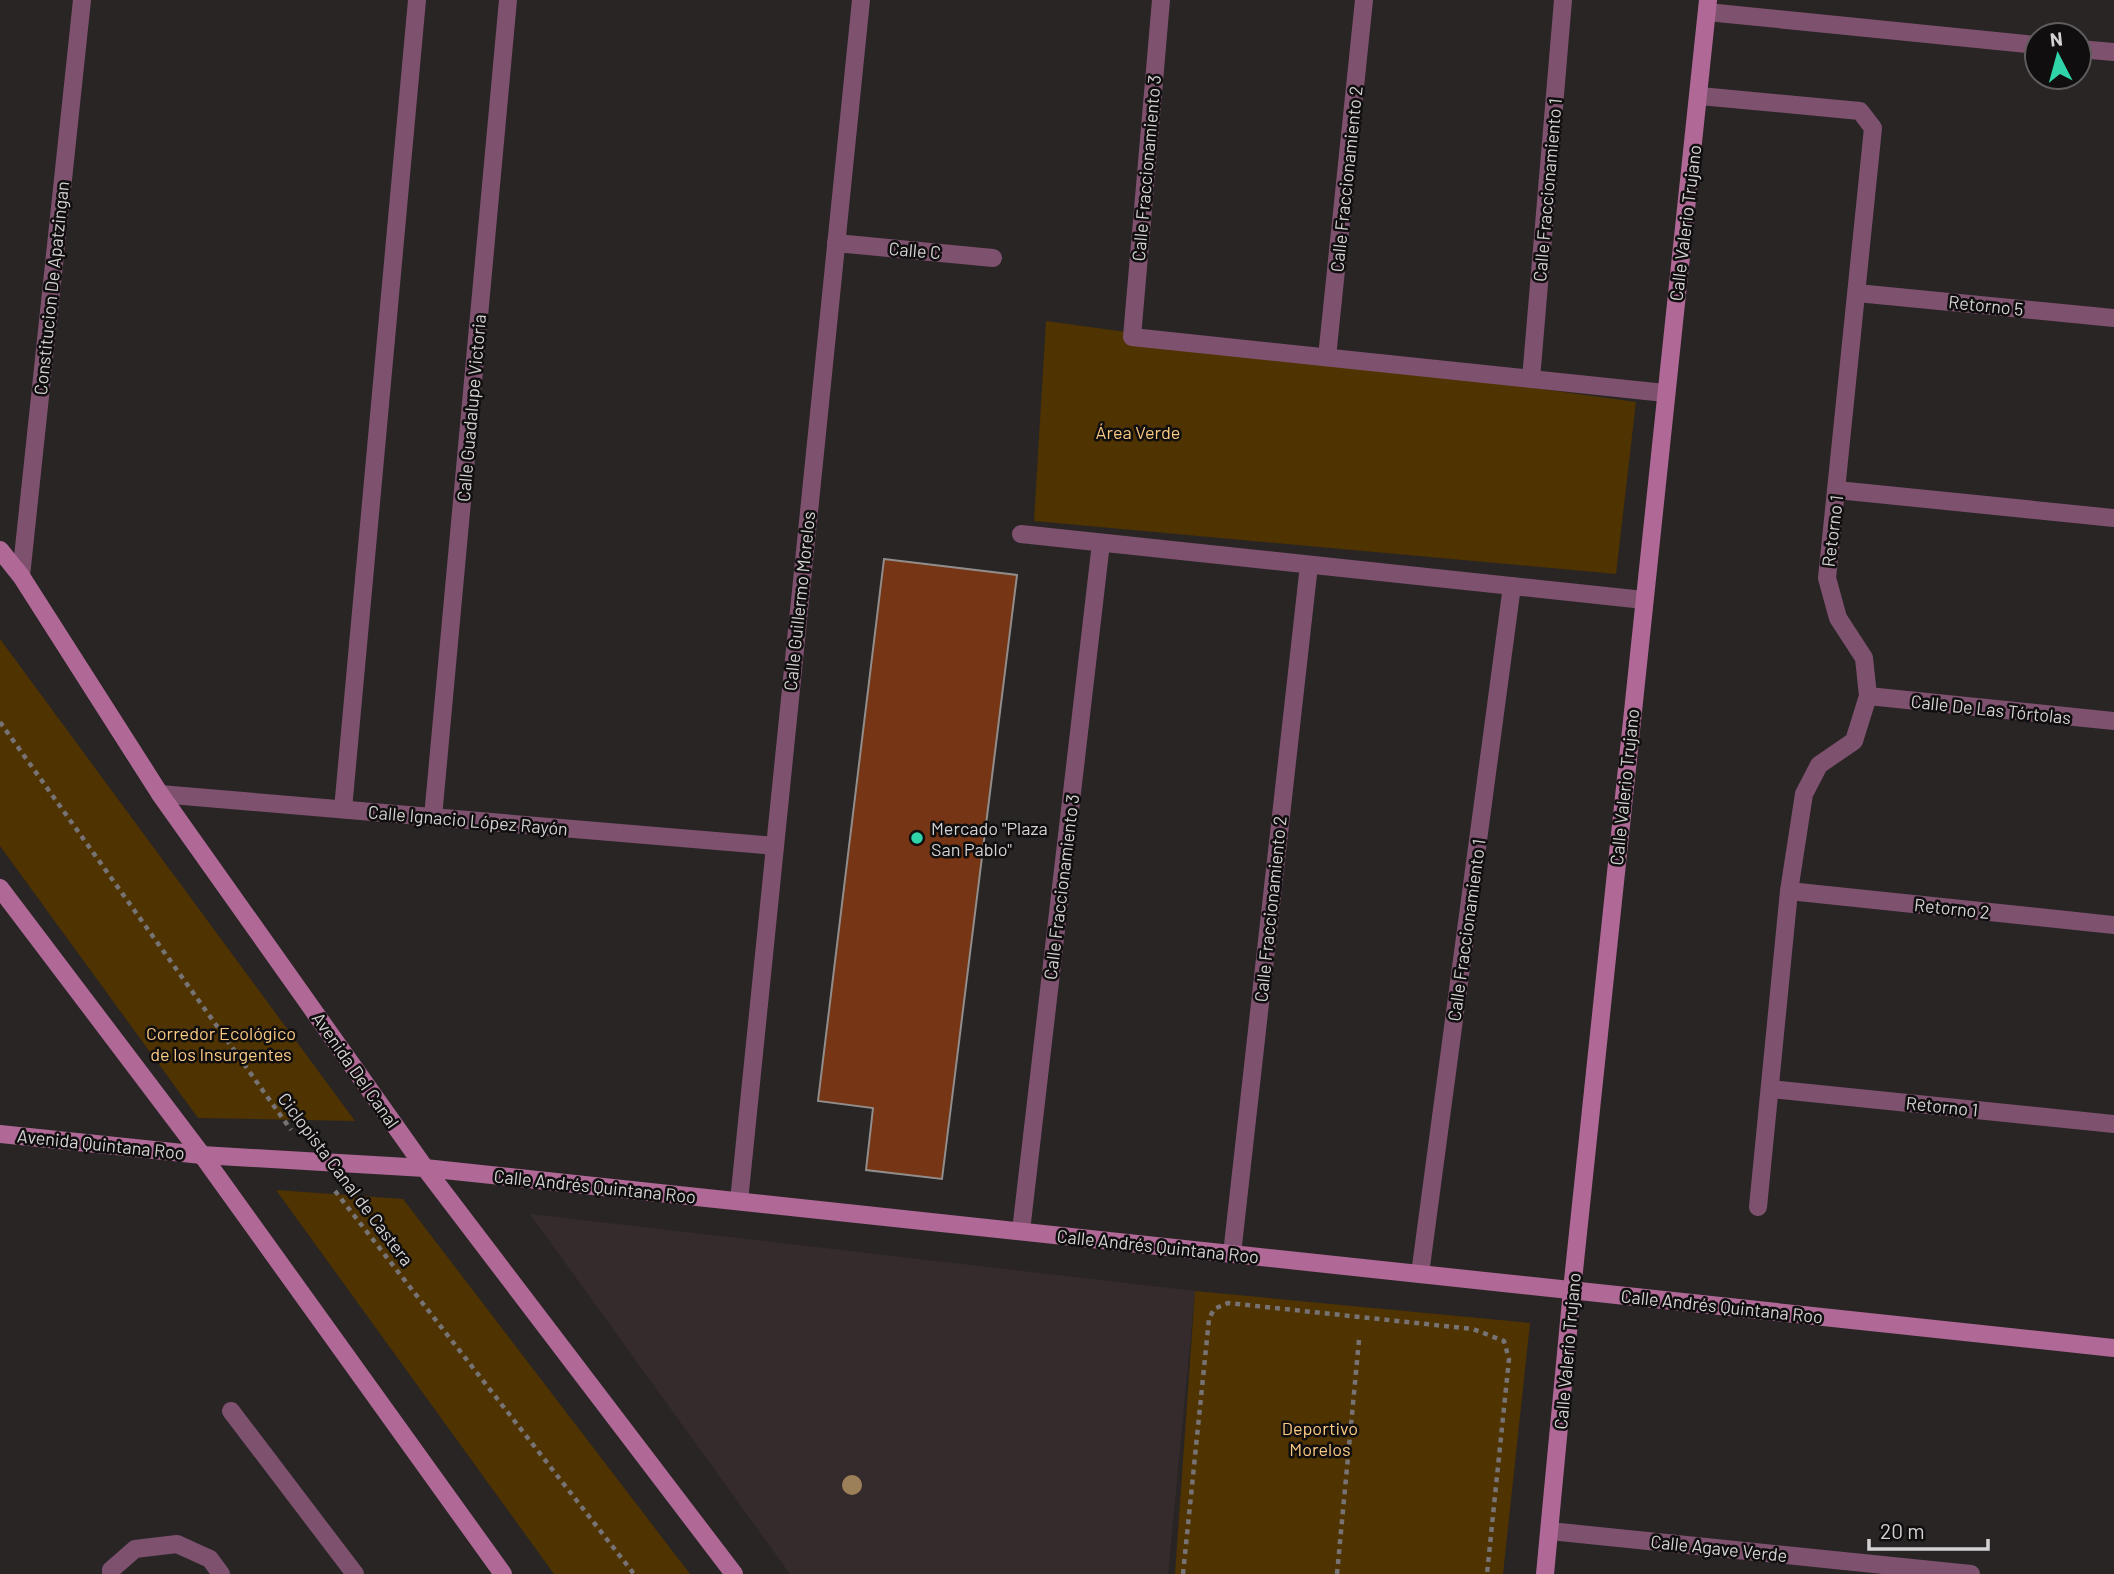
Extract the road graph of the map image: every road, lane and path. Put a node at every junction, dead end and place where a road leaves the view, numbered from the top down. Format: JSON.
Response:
{"nodes":[{"id":1,"x":82,"y":0,"type":"edge"},
{"id":2,"x":416,"y":0,"type":"edge"},
{"id":3,"x":508,"y":0,"type":"edge"},
{"id":4,"x":860,"y":0,"type":"edge"},
{"id":5,"x":1161,"y":0,"type":"edge"},
{"id":6,"x":1364,"y":0,"type":"edge"},
{"id":7,"x":1563,"y":0,"type":"edge"},
{"id":8,"x":1708,"y":6,"type":"edge"},
{"id":9,"x":2023,"y":43,"type":"edge"},
{"id":10,"x":2093,"y":50,"type":"edge"},
{"id":11,"x":2114,"y":52,"type":"edge"},
{"id":12,"x":1700,"y":96,"type":"junction"},
{"id":13,"x":836,"y":243,"type":"junction"},
{"id":14,"x":993,"y":258,"type":"dead end"},
{"id":15,"x":1857,"y":293,"type":"junction"},
{"id":16,"x":2114,"y":318,"type":"edge"},
{"id":17,"x":1327,"y":357,"type":"junction"},
{"id":18,"x":1531,"y":379,"type":"junction"},
{"id":19,"x":1665,"y":394,"type":"junction"},
{"id":20,"x":1837,"y":490,"type":"junction"},
{"id":21,"x":2114,"y":518,"type":"edge"},
{"id":22,"x":1021,"y":534,"type":"dead end"},
{"id":23,"x":1101,"y":542,"type":"junction"},
{"id":24,"x":0,"y":550,"type":"edge"},
{"id":25,"x":1309,"y":565,"type":"junction"},
{"id":26,"x":21,"y":576,"type":"junction"},
{"id":27,"x":1512,"y":586,"type":"junction"},
{"id":28,"x":1644,"y":600,"type":"junction"},
{"id":29,"x":1868,"y":696,"type":"junction"},
{"id":30,"x":2114,"y":721,"type":"edge"},
{"id":31,"x":0,"y":722,"type":"edge"},
{"id":32,"x":160,"y":794,"type":"junction"},
{"id":33,"x":343,"y":809,"type":"junction"},
{"id":34,"x":433,"y":817,"type":"junction"},
{"id":35,"x":775,"y":846,"type":"junction"},
{"id":36,"x":0,"y":888,"type":"edge"},
{"id":37,"x":1789,"y":891,"type":"junction"},
{"id":38,"x":2114,"y":925,"type":"edge"},
{"id":39,"x":1770,"y":1089,"type":"junction"},
{"id":40,"x":2114,"y":1124,"type":"edge"},
{"id":41,"x":0,"y":1134,"type":"edge"},
{"id":42,"x":202,"y":1155,"type":"junction"},
{"id":43,"x":314,"y":1162,"type":"junction"},
{"id":44,"x":425,"y":1168,"type":"junction"},
{"id":45,"x":739,"y":1202,"type":"junction"},
{"id":46,"x":1758,"y":1207,"type":"dead end"},
{"id":47,"x":1021,"y":1231,"type":"junction"},
{"id":48,"x":1232,"y":1254,"type":"junction"},
{"id":49,"x":1420,"y":1274,"type":"junction"},
{"id":50,"x":1572,"y":1290,"type":"junction"},
{"id":51,"x":1359,"y":1340,"type":"dead end"},
{"id":52,"x":2114,"y":1348,"type":"edge"},
{"id":53,"x":231,"y":1411,"type":"dead end"},
{"id":54,"x":1550,"y":1531,"type":"junction"},
{"id":55,"x":111,"y":1572,"type":"edge"},
{"id":56,"x":221,"y":1574,"type":"edge"},
{"id":57,"x":355,"y":1574,"type":"edge"},
{"id":58,"x":503,"y":1574,"type":"edge"},
{"id":59,"x":634,"y":1574,"type":"edge"},
{"id":60,"x":734,"y":1574,"type":"edge"},
{"id":61,"x":1184,"y":1574,"type":"edge"},
{"id":62,"x":1337,"y":1574,"type":"edge"},
{"id":63,"x":1487,"y":1574,"type":"edge"},
{"id":64,"x":1545,"y":1574,"type":"edge"},
{"id":65,"x":1970,"y":1574,"type":"edge"}],
"edges":[{"from":1,"to":26,"type":"street","name":"Constitucion De Apatzingan"},
{"from":2,"to":33,"type":"street"},
{"from":3,"to":34,"type":"street","name":"Calle Guadalupe Victoria"},
{"from":4,"to":13,"type":"street","name":"Calle Guillermo Morelos"},
{"from":5,"to":17,"type":"street","name":"Calle Fraccionamiento 3"},
{"from":6,"to":17,"type":"street","name":"Calle Fraccionamiento 2"},
{"from":7,"to":18,"type":"street","name":"Calle Fraccionamiento 1"},
{"from":8,"to":9,"type":"street"},
{"from":8,"to":12,"type":"main road","name":"Calle Valerio Trujano"},
{"from":10,"to":11,"type":"street"},
{"from":12,"to":15,"type":"street","name":"Retorno 1"},
{"from":12,"to":19,"type":"main road","name":"Calle Valerio Trujano"},
{"from":13,"to":14,"type":"street","name":"Calle C"},
{"from":13,"to":35,"type":"street","name":"Calle Guillermo Morelos"},
{"from":15,"to":16,"type":"street","name":"Retorno 5"},
{"from":15,"to":20,"type":"street","name":"Retorno 1"},
{"from":17,"to":18,"type":"street"},
{"from":18,"to":19,"type":"street"},
{"from":19,"to":28,"type":"main road","name":"Calle Valerio Trujano"},
{"from":20,"to":21,"type":"street"},
{"from":20,"to":29,"type":"street","name":"Retorno 1"},
{"from":22,"to":23,"type":"street"},
{"from":23,"to":25,"type":"street"},
{"from":23,"to":47,"type":"street","name":"Calle Fraccionamiento 3"},
{"from":24,"to":26,"type":"main road","name":"Avenida Del Canal"},
{"from":25,"to":27,"type":"street"},
{"from":25,"to":48,"type":"street","name":"Calle Fraccionamiento 2"},
{"from":26,"to":32,"type":"main road","name":"Avenida Del Canal"},
{"from":27,"to":28,"type":"street"},
{"from":27,"to":49,"type":"street","name":"Calle Fraccionamiento 1"},
{"from":28,"to":50,"type":"main road","name":"Calle Valerio Trujano"},
{"from":29,"to":30,"type":"street","name":"Calle De Las Tórtolas"},
{"from":29,"to":37,"type":"street","name":"Retorno 1"},
{"from":31,"to":43,"type":"path","name":"Ciclopista Canal de Castera"},
{"from":32,"to":33,"type":"street","name":"Calle Ignacio López Rayón"},
{"from":32,"to":44,"type":"main road","name":"Avenida Del Canal"},
{"from":33,"to":34,"type":"street","name":"Calle Ignacio López Rayón"},
{"from":34,"to":35,"type":"street","name":"Calle Ignacio López Rayón"},
{"from":35,"to":45,"type":"street","name":"Calle Guillermo Morelos"},
{"from":36,"to":42,"type":"main road"},
{"from":37,"to":38,"type":"street","name":"Retorno 2"},
{"from":37,"to":39,"type":"street","name":"Retorno 1"},
{"from":39,"to":40,"type":"street","name":"Retorno 1"},
{"from":39,"to":46,"type":"street","name":"Retorno 1"},
{"from":41,"to":42,"type":"main road","name":"Avenida Quintana Roo"},
{"from":42,"to":43,"type":"main road","name":"Calle Andrés Quintana Roo"},
{"from":42,"to":58,"type":"main road"},
{"from":43,"to":44,"type":"main road","name":"Calle Andrés Quintana Roo"},
{"from":43,"to":59,"type":"path","name":"Ciclopista Canal de Castera"},
{"from":44,"to":45,"type":"main road","name":"Calle Andrés Quintana Roo"},
{"from":44,"to":60,"type":"main road","name":"Avenida Del Canal"},
{"from":45,"to":47,"type":"main road","name":"Calle Andrés Quintana Roo"},
{"from":47,"to":48,"type":"main road","name":"Calle Andrés Quintana Roo"},
{"from":48,"to":49,"type":"main road","name":"Calle Andrés Quintana Roo"},
{"from":49,"to":50,"type":"main road","name":"Calle Andrés Quintana Roo"},
{"from":50,"to":52,"type":"main road","name":"Calle Andrés Quintana Roo"},
{"from":50,"to":54,"type":"main road","name":"Calle Valerio Trujano"},
{"from":51,"to":62,"type":"path"},
{"from":53,"to":57,"type":"street"},
{"from":54,"to":64,"type":"main road","name":"Calle Valerio Trujano"},
{"from":54,"to":65,"type":"street","name":"Calle Agave Verde"},
{"from":55,"to":56,"type":"street"},
{"from":61,"to":63,"type":"path"}]}
